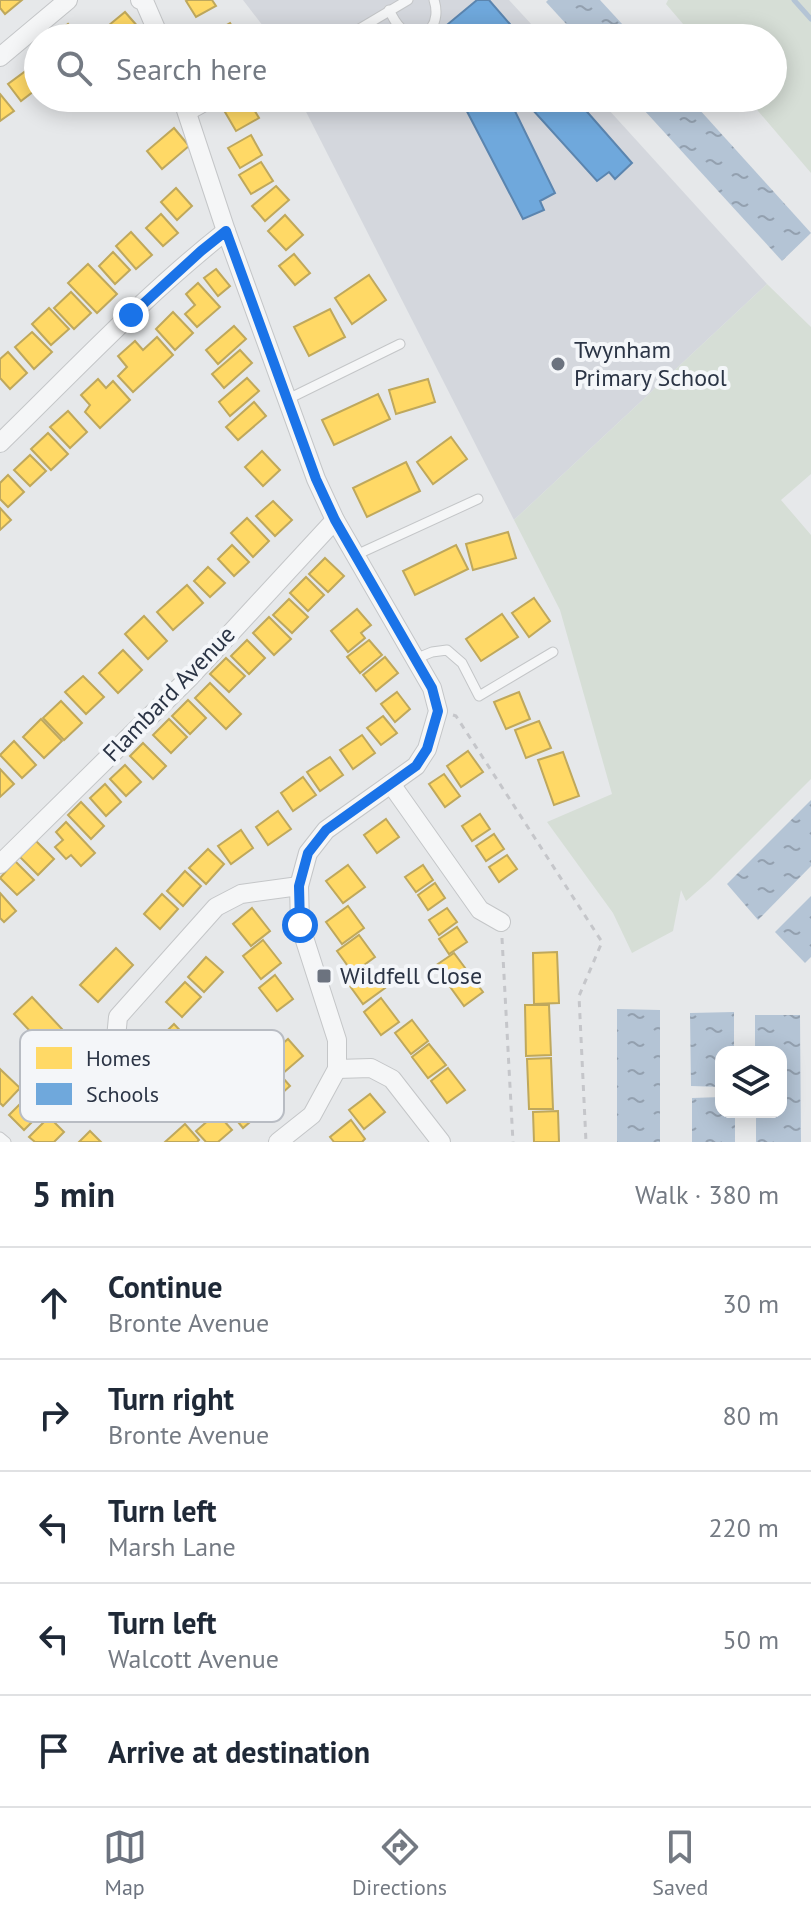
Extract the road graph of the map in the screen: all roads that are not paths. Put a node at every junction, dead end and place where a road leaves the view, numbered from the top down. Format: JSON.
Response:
{"nodes":[{"id":1,"x":68,"y":0,"type":"edge"},
{"id":2,"x":142,"y":0,"type":"edge"},
{"id":3,"x":408,"y":0,"type":"edge"},
{"id":4,"x":434,"y":0,"type":"edge"},
{"id":5,"x":389,"y":10,"type":"junction"},
{"id":6,"x":39,"y":24,"type":"edge"},
{"id":7,"x":153,"y":24,"type":"edge"},
{"id":8,"x":366,"y":24,"type":"edge"},
{"id":9,"x":397,"y":24,"type":"edge"},
{"id":10,"x":434,"y":24,"type":"edge"},
{"id":11,"x":24,"y":37,"type":"edge"},
{"id":12,"x":0,"y":57,"type":"edge"},
{"id":13,"x":187,"y":112,"type":"edge"},
{"id":14,"x":226,"y":231,"type":"junction"},
{"id":15,"x":400,"y":344,"type":"dead end"},
{"id":16,"x":286,"y":400,"type":"junction"},
{"id":17,"x":0,"y":443,"type":"edge"},
{"id":18,"x":478,"y":499,"type":"dead end"},
{"id":19,"x":335,"y":520,"type":"junction"},
{"id":20,"x":356,"y":555,"type":"junction"},
{"id":21,"x":553,"y":652,"type":"dead end"},
{"id":22,"x":415,"y":659,"type":"junction"},
{"id":23,"x":391,"y":784,"type":"junction"},
{"id":24,"x":0,"y":864,"type":"edge"},
{"id":25,"x":299,"y":886,"type":"junction"},
{"id":26,"x":501,"y":922,"type":"road end"},
{"id":27,"x":117,"y":1030,"type":"edge"},
{"id":28,"x":337,"y":1069,"type":"junction"},
{"id":29,"x":0,"y":1137,"type":"edge"},
{"id":30,"x":6,"y":1142,"type":"edge"},
{"id":31,"x":278,"y":1142,"type":"edge"},
{"id":32,"x":441,"y":1142,"type":"edge"}],
"edges":[{"from":1,"to":6,"type":"street"},
{"from":2,"to":7,"type":"street"},
{"from":3,"to":5,"type":"lane"},
{"from":4,"to":10,"type":"lane"},
{"from":5,"to":8,"type":"lane"},
{"from":5,"to":9,"type":"lane"},
{"from":11,"to":12,"type":"street"},
{"from":13,"to":14,"type":"street"},
{"from":14,"to":16,"type":"street"},
{"from":14,"to":17,"type":"street"},
{"from":15,"to":16,"type":"lane"},
{"from":16,"to":19,"type":"street"},
{"from":18,"to":20,"type":"lane"},
{"from":19,"to":20,"type":"street"},
{"from":19,"to":24,"type":"street","name":"Flambard Avenue"},
{"from":20,"to":22,"type":"street"},
{"from":21,"to":22,"type":"lane"},
{"from":22,"to":23,"type":"street"},
{"from":23,"to":25,"type":"street"},
{"from":23,"to":26,"type":"street"},
{"from":25,"to":27,"type":"street"},
{"from":25,"to":28,"type":"street"},
{"from":28,"to":31,"type":"street"},
{"from":28,"to":32,"type":"street"},
{"from":29,"to":30,"type":"lane"}]}
